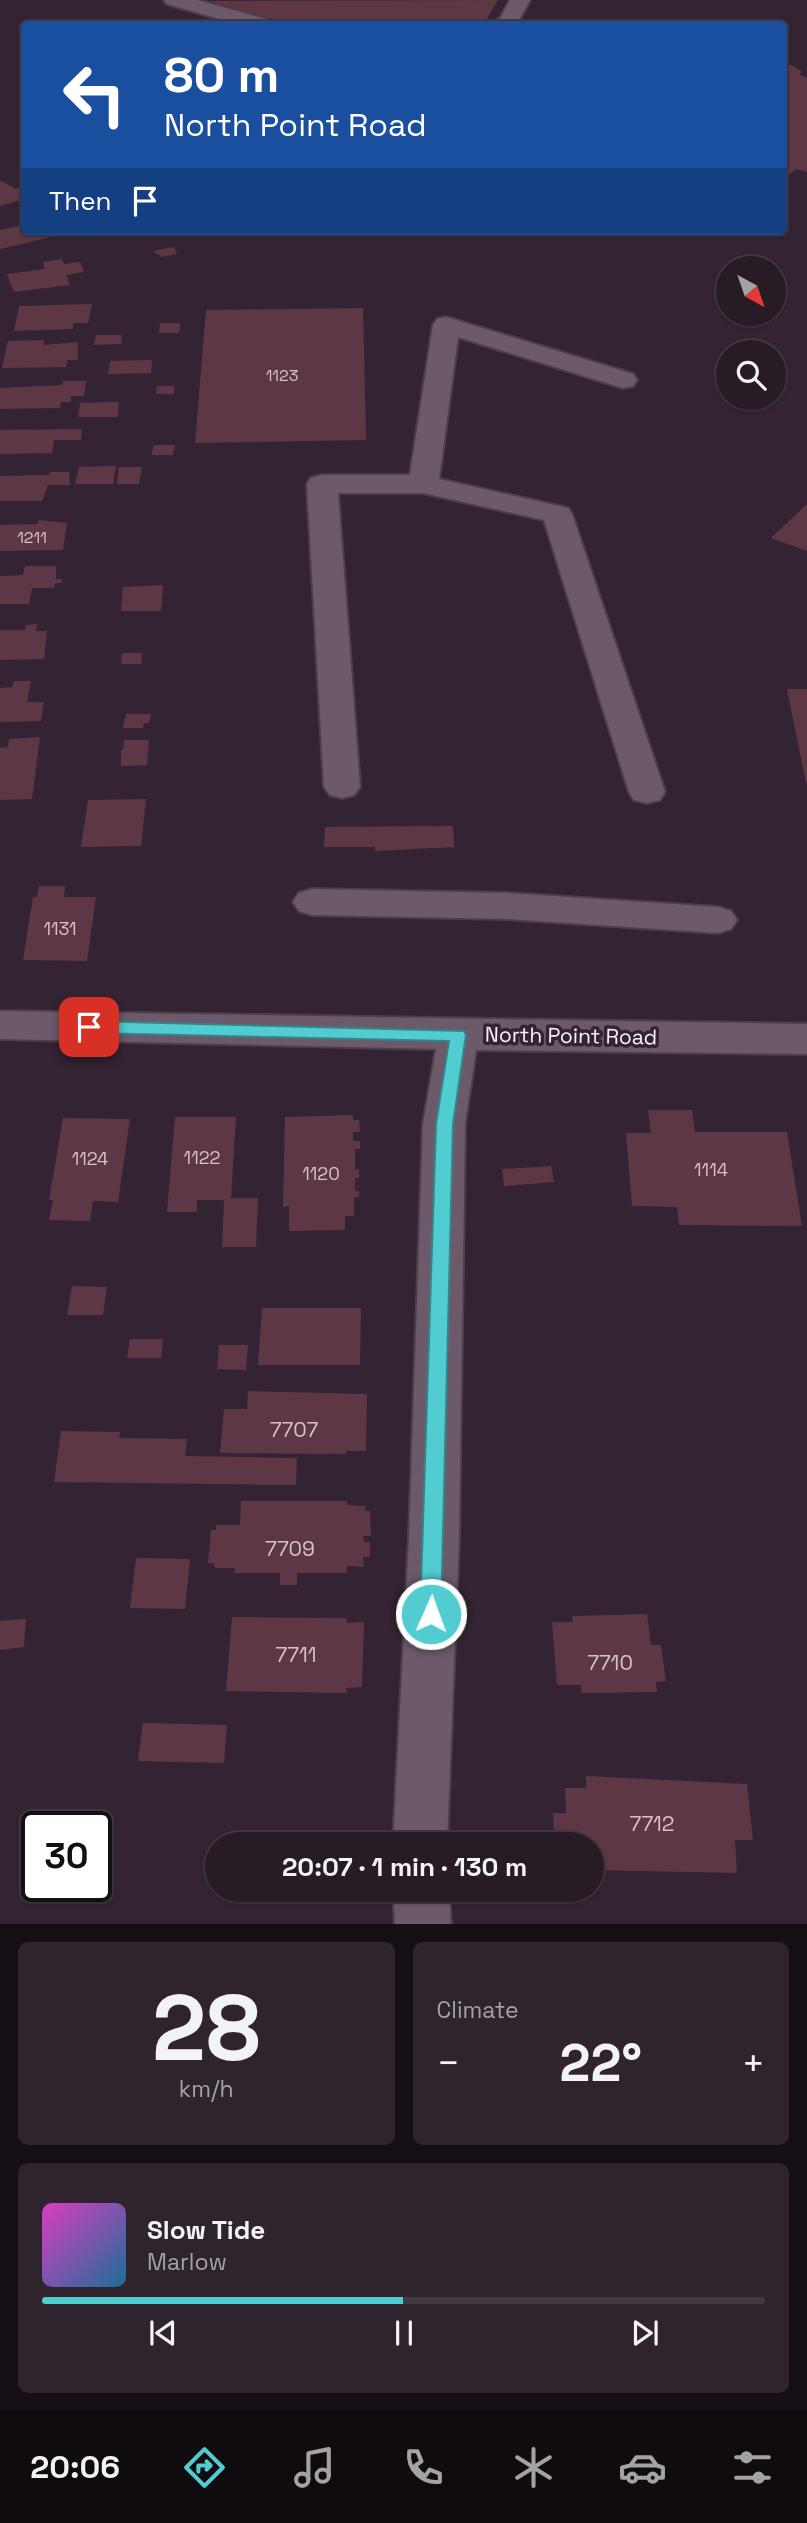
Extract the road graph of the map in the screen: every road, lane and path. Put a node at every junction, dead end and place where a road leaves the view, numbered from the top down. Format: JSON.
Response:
{"nodes":[{"id":1,"x":174,"y":0,"type":"edge"},
{"id":2,"x":520,"y":0,"type":"edge"},
{"id":3,"x":248,"y":21,"type":"edge"},
{"id":4,"x":509,"y":21,"type":"edge"},
{"id":5,"x":623,"y":380,"type":"dead end"},
{"id":6,"x":424,"y":484,"type":"junction"},
{"id":7,"x":342,"y":787,"type":"dead end"},
{"id":8,"x":647,"y":792,"type":"dead end"},
{"id":9,"x":312,"y":902,"type":"dead end"},
{"id":10,"x":718,"y":920,"type":"dead end"},
{"id":11,"x":0,"y":1025,"type":"edge"},
{"id":12,"x":458,"y":1035,"type":"junction"},
{"id":13,"x":807,"y":1039,"type":"edge"},
{"id":14,"x":421,"y":1832,"type":"edge"},
{"id":15,"x":422,"y":1902,"type":"edge"},
{"id":16,"x":423,"y":1924,"type":"edge"}],
"edges":[{"from":1,"to":3,"type":"street"},
{"from":2,"to":4,"type":"street"},
{"from":5,"to":6,"type":"street"},
{"from":6,"to":7,"type":"street"},
{"from":6,"to":8,"type":"street"},
{"from":9,"to":10,"type":"street"},
{"from":11,"to":12,"type":"street","name":"North Point Road"},
{"from":12,"to":13,"type":"street","name":"North Point Road"},
{"from":12,"to":14,"type":"street"},
{"from":15,"to":16,"type":"street"}]}
